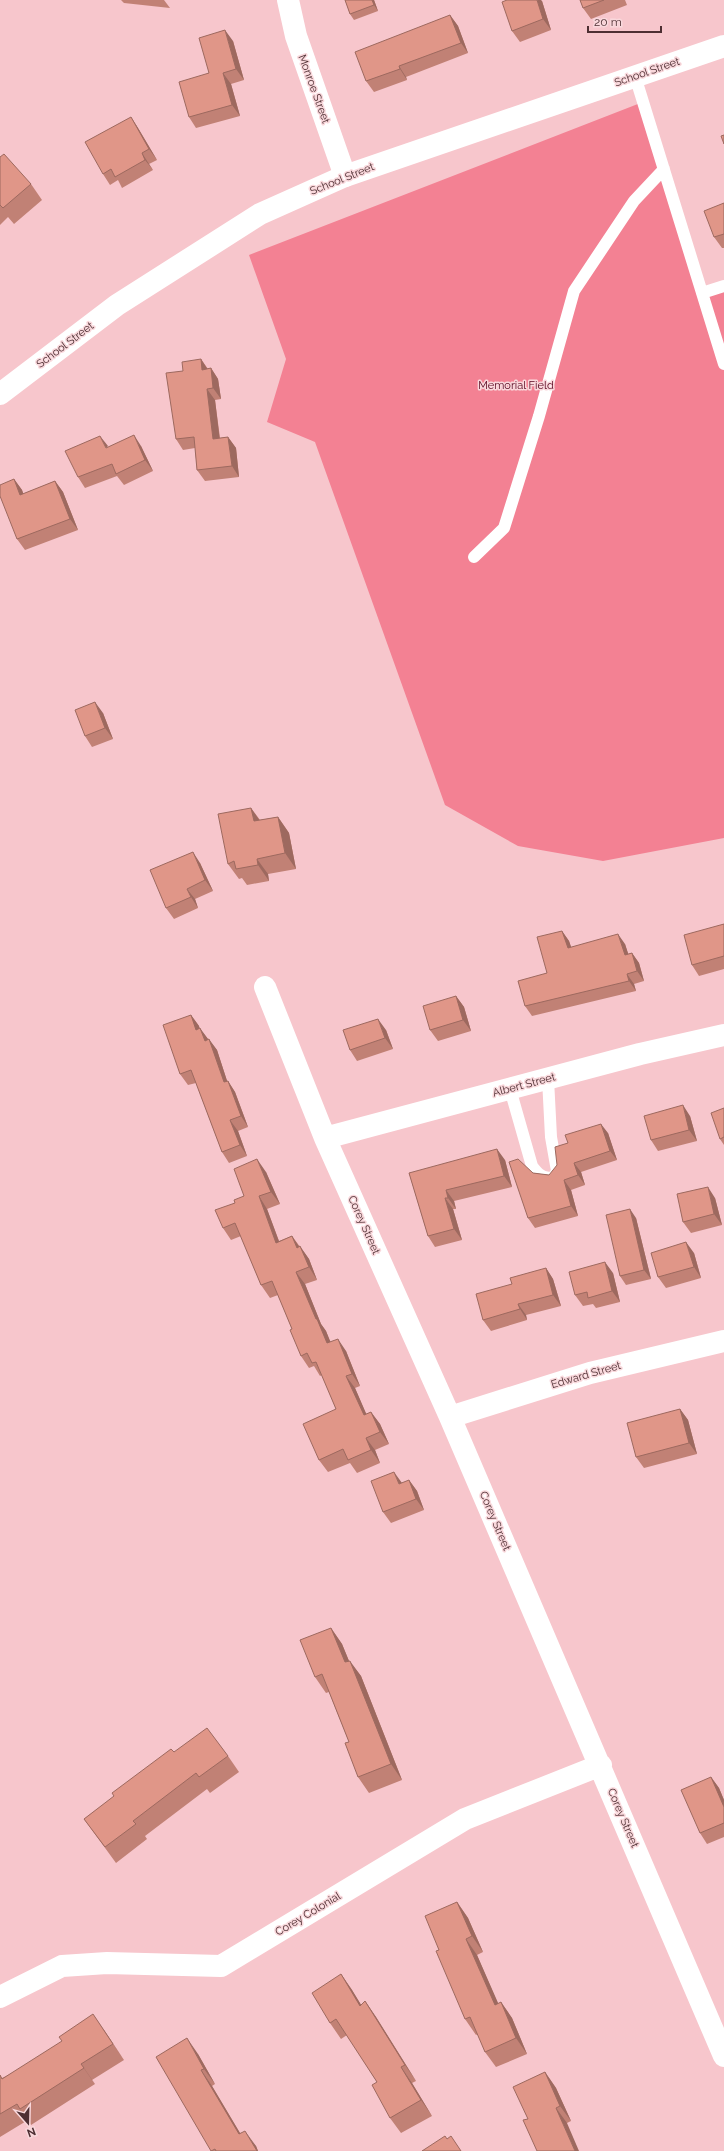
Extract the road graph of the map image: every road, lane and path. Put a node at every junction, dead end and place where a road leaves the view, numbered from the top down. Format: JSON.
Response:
{"nodes":[{"id":1,"x":288,"y":0,"type":"edge"},
{"id":2,"x":724,"y":46,"type":"edge"},
{"id":3,"x":635,"y":76,"type":"junction"},
{"id":4,"x":664,"y":169,"type":"junction"},
{"id":5,"x":345,"y":176,"type":"junction"},
{"id":6,"x":724,"y":286,"type":"edge"},
{"id":7,"x":702,"y":293,"type":"junction"},
{"id":8,"x":724,"y":364,"type":"edge"},
{"id":9,"x":0,"y":394,"type":"edge"},
{"id":10,"x":474,"y":557,"type":"dead end"},
{"id":11,"x":265,"y":987,"type":"dead end"},
{"id":12,"x":724,"y":1034,"type":"edge"},
{"id":13,"x":548,"y":1079,"type":"junction"},
{"id":14,"x":510,"y":1089,"type":"junction"},
{"id":15,"x":325,"y":1138,"type":"junction"},
{"id":16,"x":724,"y":1341,"type":"edge"},
{"id":17,"x":450,"y":1417,"type":"junction"},
{"id":18,"x":601,"y":1765,"type":"junction"},
{"id":19,"x":0,"y":1997,"type":"edge"},
{"id":20,"x":724,"y":2056,"type":"edge"}],
"edges":[{"from":1,"to":5,"type":"street","name":"Monroe Street"},
{"from":2,"to":3,"type":"street","name":"School Street"},
{"from":3,"to":4,"type":"lane"},
{"from":3,"to":5,"type":"street","name":"School Street"},
{"from":4,"to":7,"type":"lane"},
{"from":4,"to":10,"type":"lane"},
{"from":5,"to":9,"type":"street","name":"School Street"},
{"from":6,"to":7,"type":"lane"},
{"from":7,"to":8,"type":"lane"},
{"from":11,"to":15,"type":"street","name":"Corey Street"},
{"from":12,"to":13,"type":"street","name":"Albert Street"},
{"from":13,"to":14,"type":"street","name":"Albert Street"},
{"from":13,"to":14,"type":"lane"},
{"from":14,"to":15,"type":"street","name":"Albert Street"},
{"from":15,"to":17,"type":"street","name":"Corey Street"},
{"from":16,"to":17,"type":"street","name":"Edward Street"},
{"from":17,"to":18,"type":"street","name":"Corey Street"},
{"from":18,"to":19,"type":"street","name":"Corey Colonial"},
{"from":18,"to":20,"type":"street","name":"Corey Street"}]}
